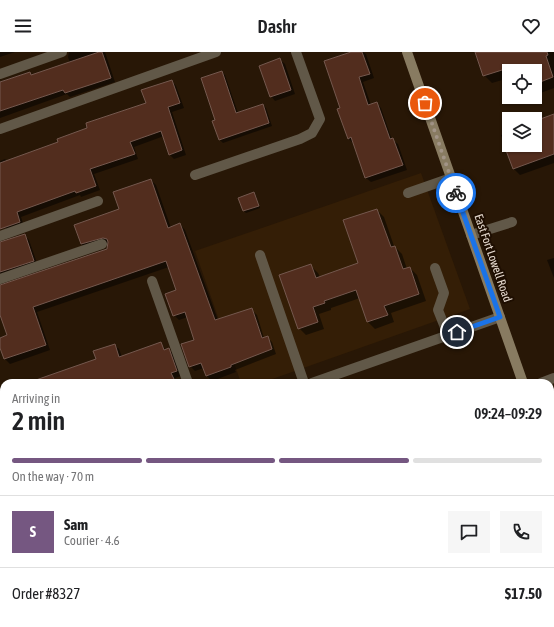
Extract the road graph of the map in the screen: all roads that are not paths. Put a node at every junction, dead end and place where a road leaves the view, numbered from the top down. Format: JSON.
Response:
{"nodes":[{"id":1,"x":62,"y":52,"type":"edge"},
{"id":2,"x":216,"y":52,"type":"edge"},
{"id":3,"x":296,"y":52,"type":"edge"},
{"id":4,"x":407,"y":52,"type":"edge"},
{"id":5,"x":0,"y":74,"type":"edge"},
{"id":6,"x":0,"y":129,"type":"edge"},
{"id":7,"x":195,"y":175,"type":"dead end"},
{"id":8,"x":451,"y":178,"type":"junction"},
{"id":9,"x":408,"y":193,"type":"dead end"},
{"id":10,"x":98,"y":200,"type":"dead end"},
{"id":11,"x":512,"y":222,"type":"dead end"},
{"id":12,"x":471,"y":235,"type":"junction"},
{"id":13,"x":0,"y":236,"type":"edge"},
{"id":14,"x":102,"y":244,"type":"dead end"},
{"id":15,"x":260,"y":255,"type":"dead end"},
{"id":16,"x":435,"y":268,"type":"dead end"},
{"id":17,"x":0,"y":279,"type":"edge"},
{"id":18,"x":152,"y":282,"type":"dead end"},
{"id":19,"x":500,"y":317,"type":"junction"},
{"id":20,"x":448,"y":335,"type":"junction"},
{"id":21,"x":187,"y":379,"type":"edge"},
{"id":22,"x":303,"y":379,"type":"edge"},
{"id":23,"x":323,"y":379,"type":"edge"},
{"id":24,"x":522,"y":379,"type":"edge"}],
"edges":[{"from":1,"to":5,"type":"street"},
{"from":2,"to":6,"type":"street"},
{"from":3,"to":7,"type":"street"},
{"from":4,"to":8,"type":"main road","name":"East Fort Lowell Road"},
{"from":8,"to":9,"type":"street"},
{"from":8,"to":12,"type":"main road","name":"East Fort Lowell Road"},
{"from":10,"to":13,"type":"street"},
{"from":11,"to":12,"type":"street"},
{"from":12,"to":19,"type":"main road","name":"East Fort Lowell Road"},
{"from":14,"to":17,"type":"street"},
{"from":15,"to":22,"type":"street"},
{"from":16,"to":20,"type":"street"},
{"from":18,"to":21,"type":"street"},
{"from":19,"to":20,"type":"street"},
{"from":19,"to":24,"type":"main road","name":"East Fort Lowell Road"},
{"from":20,"to":23,"type":"street"}]}
